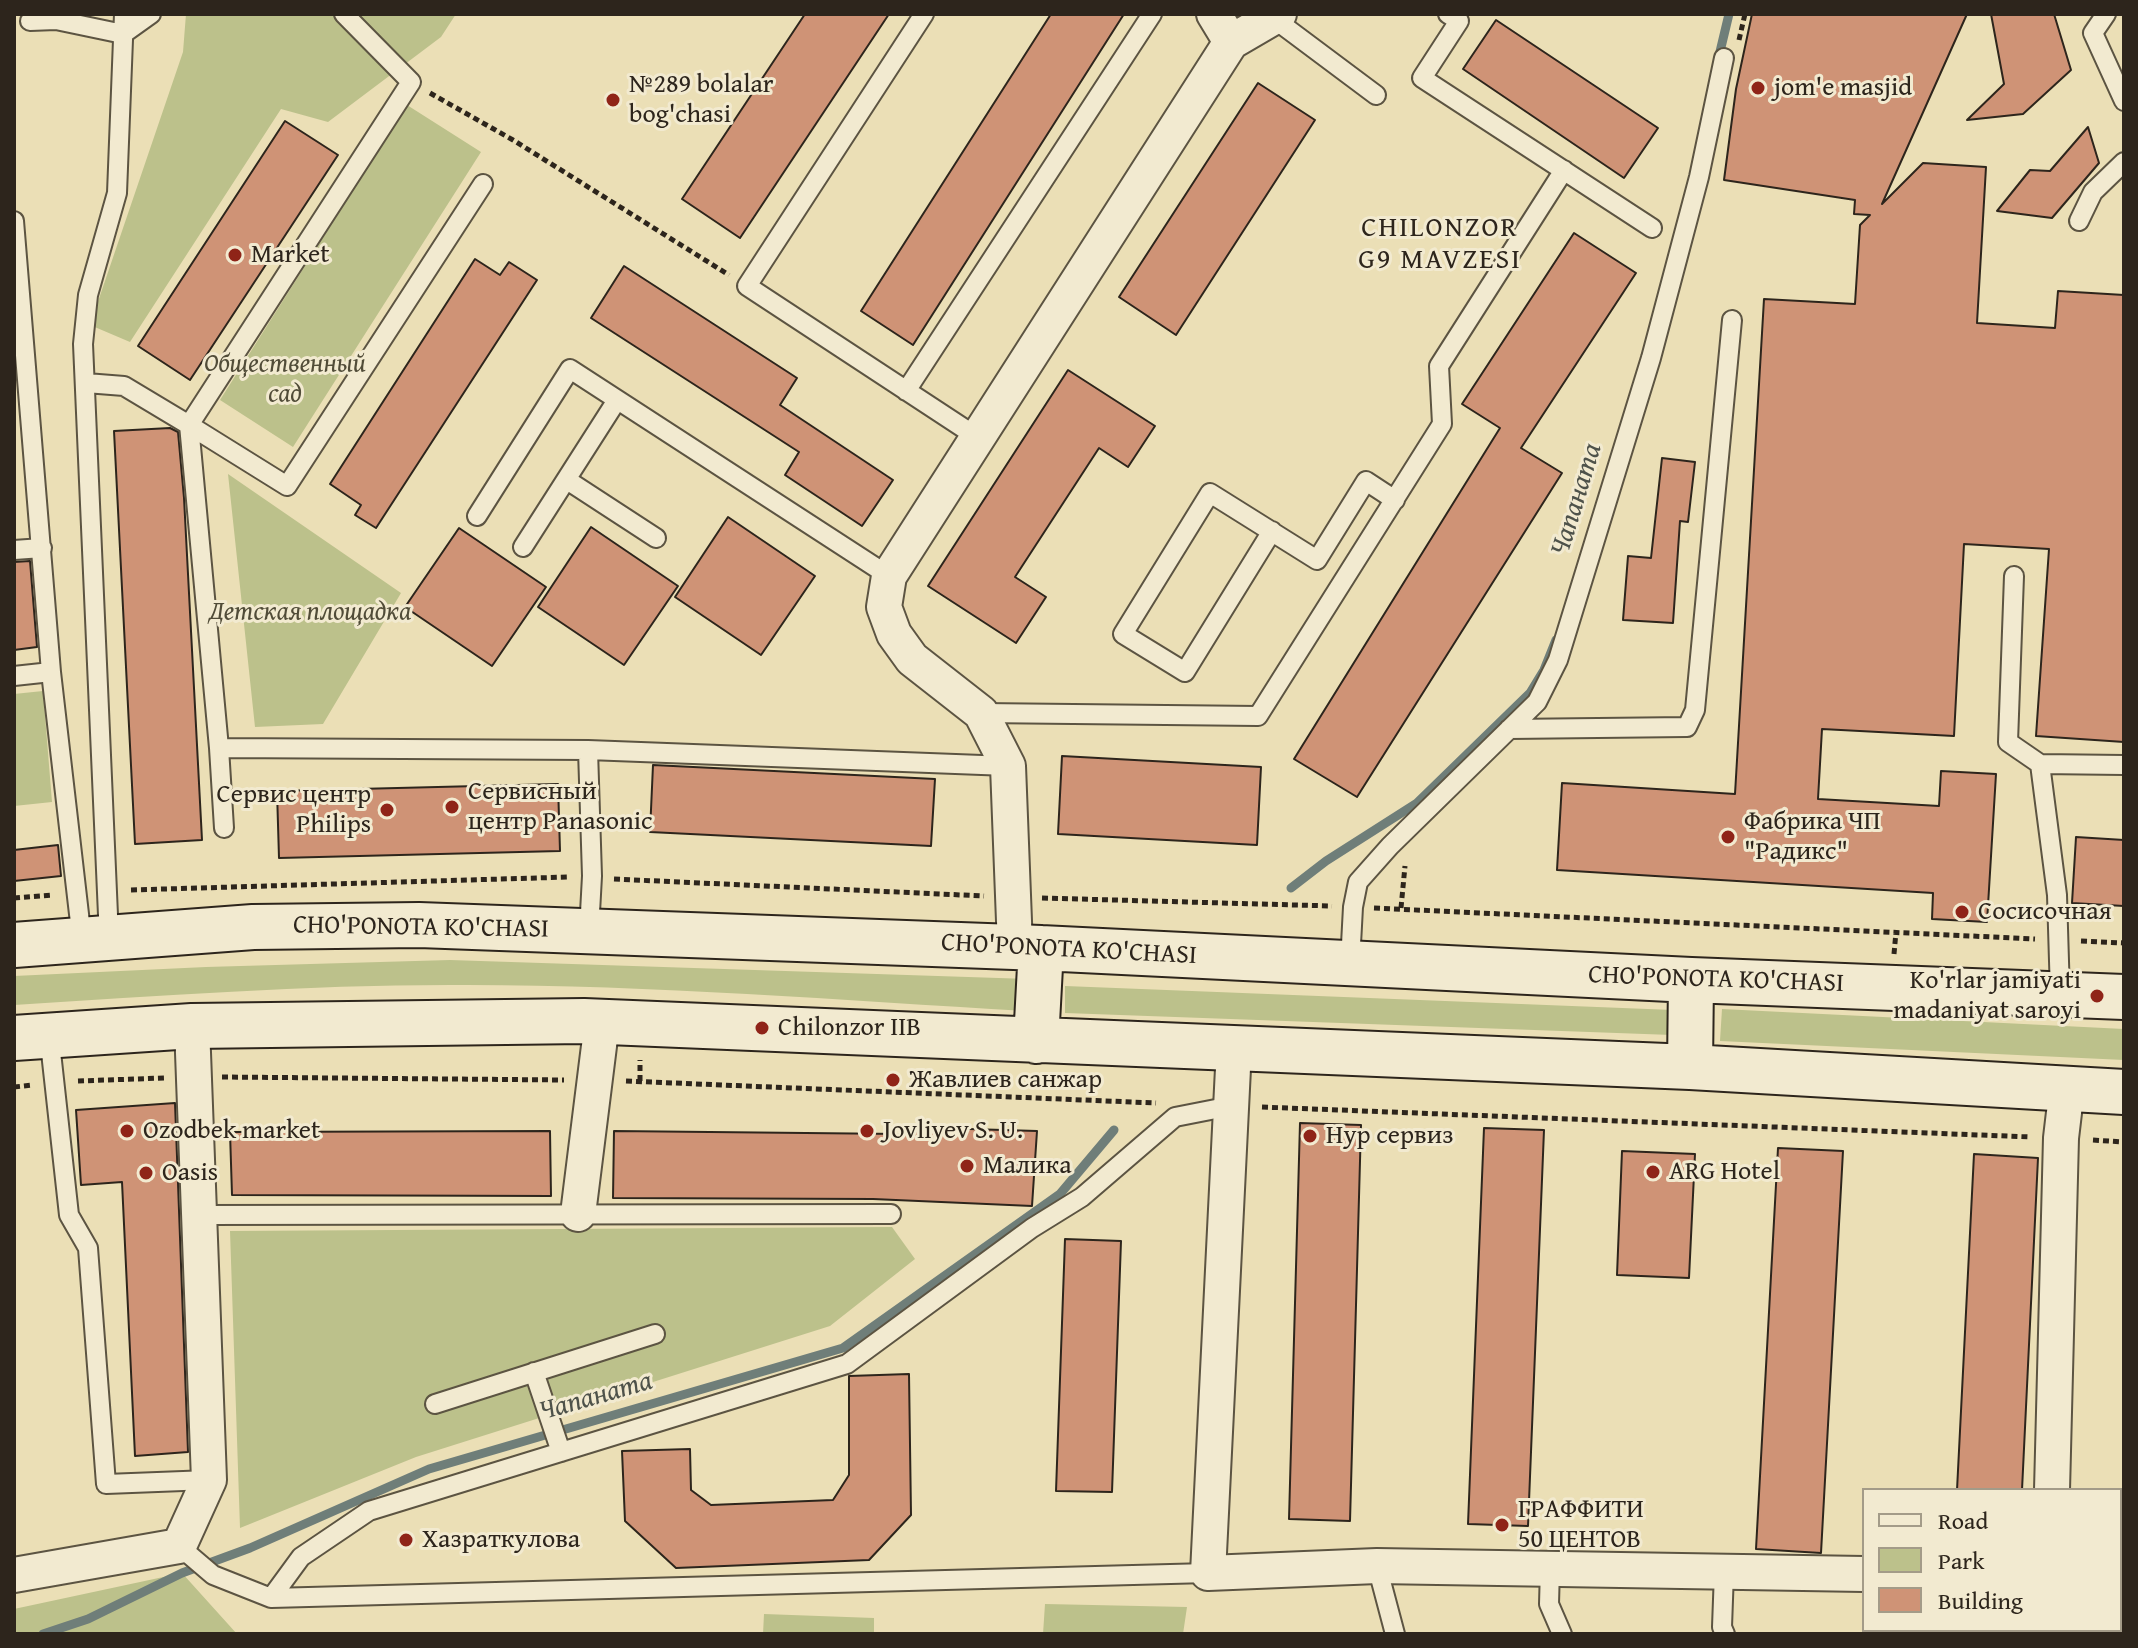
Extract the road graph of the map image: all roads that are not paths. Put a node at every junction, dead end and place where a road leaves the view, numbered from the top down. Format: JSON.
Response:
{"nodes":[{"id":1,"x":124,"y":14,"type":"edge"},
{"id":2,"x":151,"y":14,"type":"edge"},
{"id":3,"x":344,"y":14,"type":"edge"},
{"id":4,"x":924,"y":14,"type":"edge"},
{"id":5,"x":1152,"y":14,"type":"edge"},
{"id":6,"x":2106,"y":14,"type":"edge"},
{"id":7,"x":1456,"y":16,"type":"edge"},
{"id":8,"x":1275,"y":18,"type":"edge"},
{"id":9,"x":30,"y":21,"type":"dead end"},
{"id":10,"x":1226,"y":32,"type":"edge"},
{"id":11,"x":123,"y":34,"type":"junction"},
{"id":12,"x":1724,"y":58,"type":"dead end"},
{"id":13,"x":1376,"y":95,"type":"dead end"},
{"id":14,"x":2124,"y":101,"type":"edge"},
{"id":15,"x":2124,"y":162,"type":"edge"},
{"id":16,"x":1564,"y":170,"type":"junction"},
{"id":17,"x":483,"y":184,"type":"dead end"},
{"id":18,"x":14,"y":221,"type":"edge"},
{"id":19,"x":2079,"y":221,"type":"dead end"},
{"id":20,"x":1652,"y":228,"type":"dead end"},
{"id":21,"x":1732,"y":320,"type":"dead end"},
{"id":22,"x":86,"y":383,"type":"junction"},
{"id":23,"x":906,"y":391,"type":"junction"},
{"id":24,"x":617,"y":400,"type":"junction"},
{"id":25,"x":189,"y":425,"type":"junction"},
{"id":26,"x":977,"y":437,"type":"junction"},
{"id":27,"x":567,"y":480,"type":"junction"},
{"id":28,"x":1395,"y":500,"type":"junction"},
{"id":29,"x":477,"y":516,"type":"dead end"},
{"id":30,"x":1272,"y":531,"type":"junction"},
{"id":31,"x":656,"y":538,"type":"dead end"},
{"id":32,"x":523,"y":547,"type":"dead end"},
{"id":33,"x":42,"y":548,"type":"junction"},
{"id":34,"x":14,"y":550,"type":"edge"},
{"id":35,"x":889,"y":576,"type":"junction"},
{"id":36,"x":2014,"y":576,"type":"dead end"},
{"id":37,"x":51,"y":672,"type":"junction"},
{"id":38,"x":14,"y":676,"type":"edge"},
{"id":39,"x":981,"y":713,"type":"junction"},
{"id":40,"x":1509,"y":729,"type":"junction"},
{"id":41,"x":219,"y":748,"type":"junction"},
{"id":42,"x":588,"y":750,"type":"junction"},
{"id":43,"x":2040,"y":764,"type":"junction"},
{"id":44,"x":2124,"y":765,"type":"edge"},
{"id":45,"x":1008,"y":766,"type":"junction"},
{"id":46,"x":224,"y":828,"type":"dead end"},
{"id":47,"x":589,"y":931,"type":"junction"},
{"id":48,"x":95,"y":939,"type":"junction"},
{"id":49,"x":14,"y":945,"type":"edge"},
{"id":50,"x":1028,"y":948,"type":"junction"},
{"id":51,"x":1350,"y":963,"type":"junction"},
{"id":52,"x":1691,"y":980,"type":"junction"},
{"id":53,"x":2060,"y":994,"type":"junction"},
{"id":54,"x":2124,"y":997,"type":"edge"},
{"id":55,"x":602,"y":1022,"type":"junction"},
{"id":56,"x":192,"y":1026,"type":"junction"},
{"id":57,"x":32,"y":1036,"type":"edge"},
{"id":58,"x":1036,"y":1041,"type":"junction"},
{"id":59,"x":1234,"y":1048,"type":"junction"},
{"id":60,"x":1690,"y":1067,"type":"junction"},
{"id":61,"x":2067,"y":1087,"type":"junction"},
{"id":62,"x":2124,"y":1092,"type":"edge"},
{"id":63,"x":1231,"y":1106,"type":"junction"},
{"id":64,"x":578,"y":1214,"type":"junction"},
{"id":65,"x":891,"y":1214,"type":"dead end"},
{"id":66,"x":200,"y":1215,"type":"junction"},
{"id":67,"x":655,"y":1334,"type":"dead end"},
{"id":68,"x":534,"y":1372,"type":"junction"},
{"id":69,"x":435,"y":1404,"type":"dead end"},
{"id":70,"x":559,"y":1448,"type":"junction"},
{"id":71,"x":209,"y":1480,"type":"junction"},
{"id":72,"x":2052,"y":1488,"type":"edge"},
{"id":73,"x":179,"y":1546,"type":"junction"},
{"id":74,"x":1377,"y":1566,"type":"junction"},
{"id":75,"x":1550,"y":1568,"type":"junction"},
{"id":76,"x":1724,"y":1572,"type":"junction"},
{"id":77,"x":1208,"y":1573,"type":"junction"},
{"id":78,"x":1862,"y":1574,"type":"edge"},
{"id":79,"x":14,"y":1575,"type":"edge"},
{"id":80,"x":271,"y":1598,"type":"junction"},
{"id":81,"x":1395,"y":1634,"type":"edge"},
{"id":82,"x":1562,"y":1634,"type":"edge"},
{"id":83,"x":1725,"y":1634,"type":"edge"}],
"edges":[{"from":1,"to":11,"type":"lane"},
{"from":2,"to":11,"type":"lane"},
{"from":3,"to":25,"type":"lane"},
{"from":4,"to":23,"type":"lane"},
{"from":5,"to":23,"type":"lane"},
{"from":6,"to":14,"type":"lane"},
{"from":7,"to":16,"type":"lane"},
{"from":8,"to":10,"type":"street"},
{"from":8,"to":13,"type":"lane"},
{"from":9,"to":11,"type":"lane"},
{"from":10,"to":26,"type":"street"},
{"from":11,"to":22,"type":"lane"},
{"from":12,"to":40,"type":"lane"},
{"from":15,"to":19,"type":"lane"},
{"from":16,"to":20,"type":"lane"},
{"from":16,"to":28,"type":"lane"},
{"from":17,"to":25,"type":"lane"},
{"from":18,"to":33,"type":"lane"},
{"from":21,"to":40,"type":"lane"},
{"from":22,"to":25,"type":"lane"},
{"from":22,"to":48,"type":"lane"},
{"from":23,"to":26,"type":"lane"},
{"from":24,"to":27,"type":"lane"},
{"from":24,"to":29,"type":"lane"},
{"from":24,"to":35,"type":"lane"},
{"from":25,"to":41,"type":"lane"},
{"from":26,"to":35,"type":"street"},
{"from":27,"to":31,"type":"lane"},
{"from":27,"to":32,"type":"lane"},
{"from":28,"to":30,"type":"lane"},
{"from":28,"to":39,"type":"lane"},
{"from":30,"to":30,"type":"lane"},
{"from":33,"to":34,"type":"lane"},
{"from":33,"to":37,"type":"lane"},
{"from":35,"to":39,"type":"street"},
{"from":36,"to":43,"type":"lane"},
{"from":37,"to":38,"type":"lane"},
{"from":37,"to":48,"type":"lane"},
{"from":39,"to":45,"type":"street"},
{"from":40,"to":51,"type":"lane"},
{"from":41,"to":42,"type":"lane"},
{"from":41,"to":46,"type":"lane"},
{"from":42,"to":45,"type":"lane"},
{"from":42,"to":47,"type":"lane"},
{"from":43,"to":44,"type":"lane"},
{"from":43,"to":53,"type":"lane"},
{"from":45,"to":50,"type":"street"},
{"from":47,"to":48,"type":"main road","name":"CHO'PONOTA KO'CHASI"},
{"from":47,"to":50,"type":"main road","name":"CHO'PONOTA KO'CHASI"},
{"from":48,"to":49,"type":"main road","name":"CHO'PONOTA KO'CHASI"},
{"from":50,"to":51,"type":"main road","name":"CHO'PONOTA KO'CHASI"},
{"from":50,"to":58,"type":"main road"},
{"from":51,"to":52,"type":"main road","name":"CHO'PONOTA KO'CHASI"},
{"from":52,"to":53,"type":"main road","name":"CHO'PONOTA KO'CHASI"},
{"from":52,"to":60,"type":"main road"},
{"from":53,"to":54,"type":"main road","name":"CHO'PONOTA KO'CHASI"},
{"from":55,"to":56,"type":"main road"},
{"from":55,"to":58,"type":"main road"},
{"from":55,"to":64,"type":"street"},
{"from":56,"to":57,"type":"main road"},
{"from":56,"to":66,"type":"street"},
{"from":57,"to":71,"type":"lane"},
{"from":58,"to":59,"type":"main road"},
{"from":59,"to":60,"type":"main road"},
{"from":59,"to":63,"type":"street"},
{"from":60,"to":61,"type":"main road"},
{"from":61,"to":62,"type":"main road"},
{"from":61,"to":72,"type":"street"},
{"from":63,"to":70,"type":"lane"},
{"from":63,"to":77,"type":"street"},
{"from":64,"to":65,"type":"lane"},
{"from":64,"to":66,"type":"lane"},
{"from":66,"to":71,"type":"street"},
{"from":67,"to":68,"type":"lane"},
{"from":68,"to":69,"type":"lane"},
{"from":68,"to":70,"type":"lane"},
{"from":70,"to":80,"type":"lane"},
{"from":71,"to":73,"type":"street"},
{"from":73,"to":79,"type":"street"},
{"from":73,"to":80,"type":"lane"},
{"from":74,"to":75,"type":"street"},
{"from":74,"to":77,"type":"street"},
{"from":74,"to":81,"type":"lane"},
{"from":75,"to":76,"type":"street"},
{"from":75,"to":82,"type":"lane"},
{"from":76,"to":78,"type":"street"},
{"from":76,"to":83,"type":"lane"},
{"from":77,"to":80,"type":"lane"}]}
